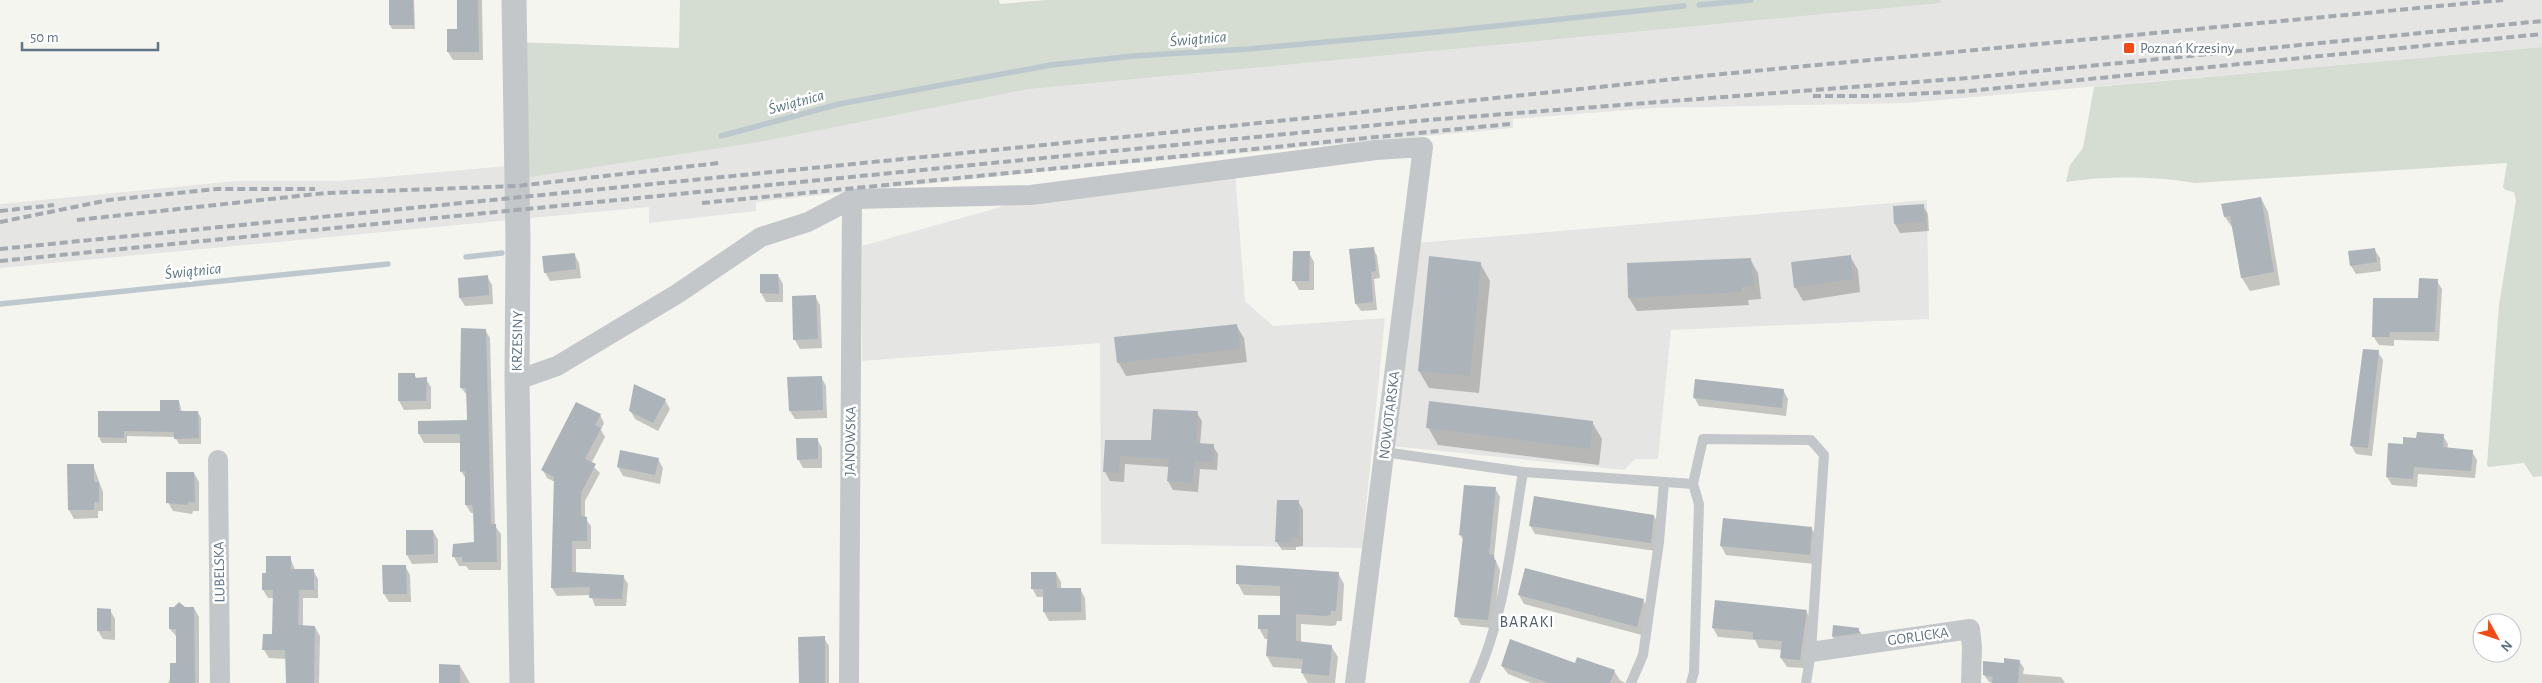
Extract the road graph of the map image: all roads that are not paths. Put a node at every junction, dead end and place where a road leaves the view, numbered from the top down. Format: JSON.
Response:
{"nodes":[{"id":1,"x":514,"y":0,"type":"edge"},
{"id":2,"x":852,"y":199,"type":"junction"},
{"id":3,"x":517,"y":380,"type":"junction"},
{"id":4,"x":1384,"y":452,"type":"junction"},
{"id":5,"x":218,"y":460,"type":"dead end"},
{"id":6,"x":1523,"y":472,"type":"junction"},
{"id":7,"x":1664,"y":482,"type":"junction"},
{"id":8,"x":1692,"y":484,"type":"junction"},
{"id":9,"x":1811,"y":652,"type":"junction"},
{"id":10,"x":220,"y":683,"type":"edge"},
{"id":11,"x":522,"y":683,"type":"edge"},
{"id":12,"x":849,"y":683,"type":"edge"},
{"id":13,"x":1355,"y":683,"type":"edge"},
{"id":14,"x":1474,"y":683,"type":"edge"},
{"id":15,"x":1631,"y":683,"type":"edge"},
{"id":16,"x":1691,"y":683,"type":"edge"},
{"id":17,"x":1806,"y":683,"type":"edge"},
{"id":18,"x":1971,"y":683,"type":"edge"}],
"edges":[{"from":1,"to":3,"type":"street","name":"KRZESINY"},
{"from":2,"to":3,"type":"street"},
{"from":2,"to":4,"type":"street","name":"NOWOTARSKA"},
{"from":2,"to":12,"type":"street","name":"JANOWSKA"},
{"from":3,"to":11,"type":"street","name":"KRZESINY"},
{"from":4,"to":6,"type":"lane"},
{"from":4,"to":13,"type":"street","name":"NOWOTARSKA"},
{"from":5,"to":10,"type":"street","name":"LUBELSKA"},
{"from":6,"to":7,"type":"lane"},
{"from":6,"to":14,"type":"lane"},
{"from":7,"to":8,"type":"lane"},
{"from":7,"to":15,"type":"lane"},
{"from":8,"to":9,"type":"lane"},
{"from":8,"to":16,"type":"lane"},
{"from":9,"to":17,"type":"lane"},
{"from":9,"to":18,"type":"street","name":"GORLICKA"}]}
